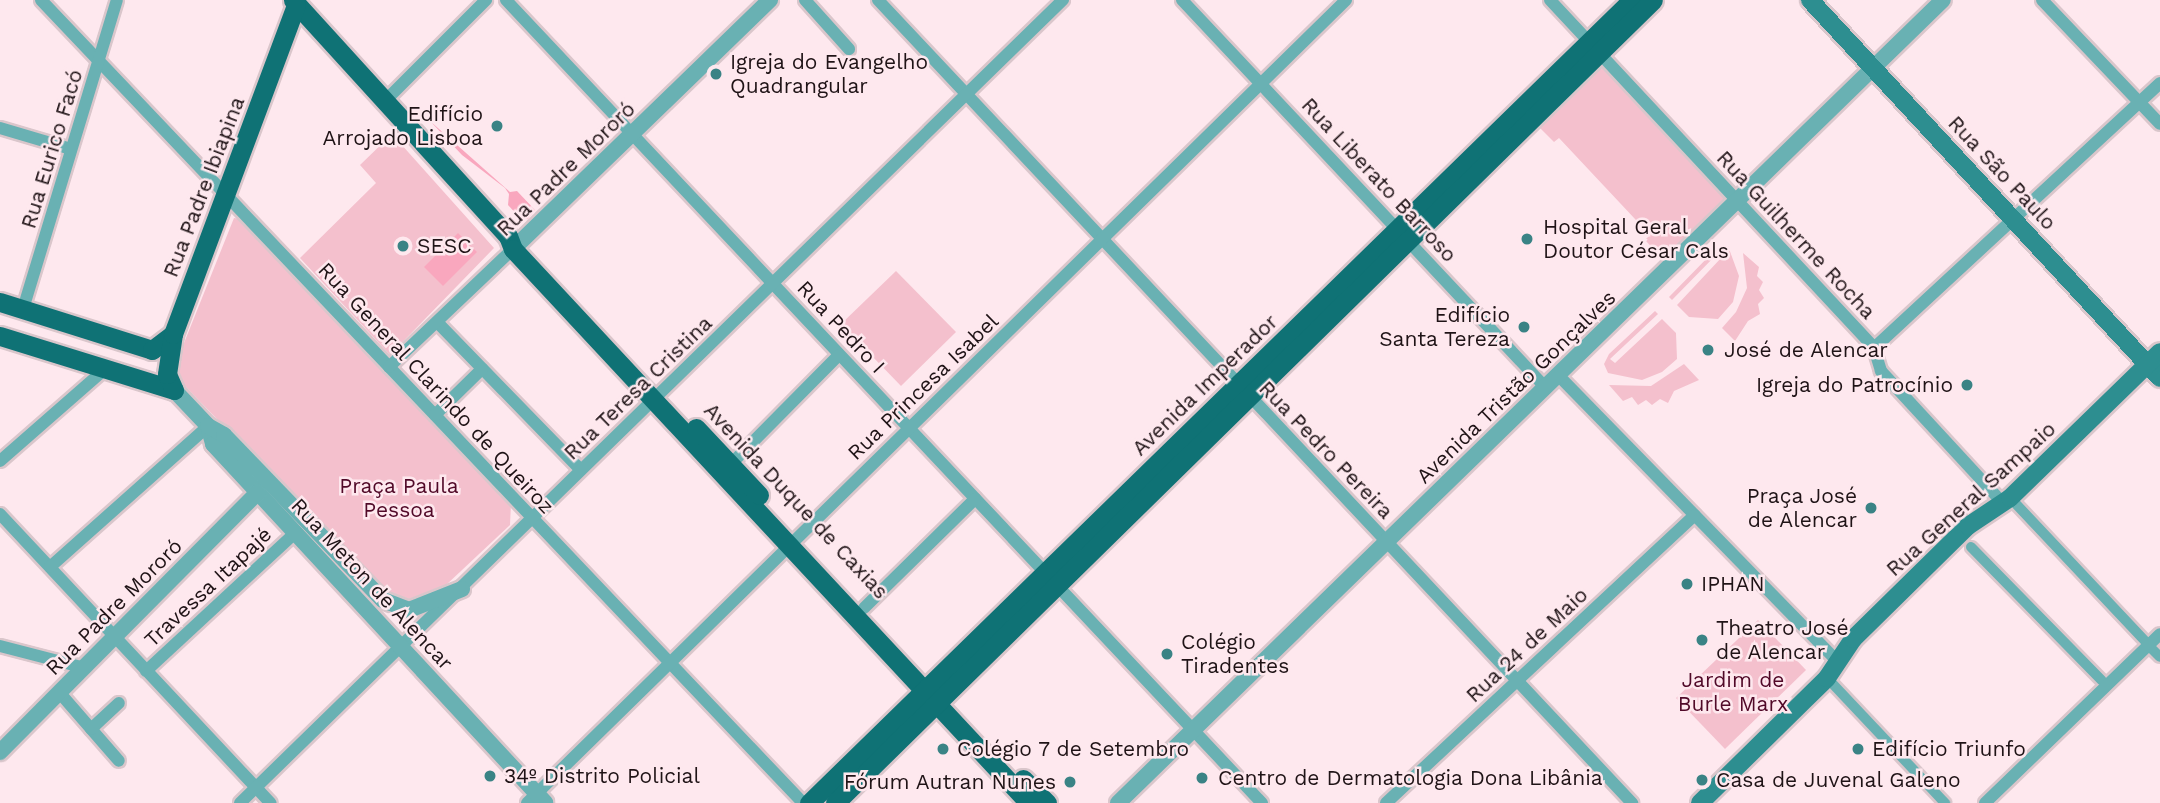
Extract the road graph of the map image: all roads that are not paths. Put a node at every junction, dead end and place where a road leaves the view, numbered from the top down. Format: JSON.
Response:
{"nodes":[{"id":1,"x":117,"y":0,"type":"edge"},
{"id":2,"x":486,"y":0,"type":"edge"},
{"id":3,"x":506,"y":0,"type":"edge"},
{"id":4,"x":770,"y":0,"type":"edge"},
{"id":5,"x":805,"y":0,"type":"edge"},
{"id":6,"x":878,"y":0,"type":"edge"},
{"id":7,"x":1063,"y":0,"type":"edge"},
{"id":8,"x":1182,"y":0,"type":"edge"},
{"id":9,"x":1346,"y":0,"type":"edge"},
{"id":10,"x":1550,"y":0,"type":"edge"},
{"id":11,"x":1632,"y":0,"type":"edge"},
{"id":12,"x":1653,"y":0,"type":"edge"},
{"id":13,"x":1810,"y":0,"type":"edge"},
{"id":14,"x":1943,"y":0,"type":"edge"},
{"id":15,"x":2042,"y":0,"type":"edge"},
{"id":16,"x":44,"y":1,"type":"edge"},
{"id":17,"x":298,"y":7,"type":"edge"},
{"id":18,"x":1594,"y":47,"type":"junction"},
{"id":19,"x":849,"y":49,"type":"dead end"},
{"id":20,"x":99,"y":60,"type":"junction"},
{"id":21,"x":1874,"y":67,"type":"junction"},
{"id":22,"x":1261,"y":81,"type":"junction"},
{"id":23,"x":2160,"y":83,"type":"edge"},
{"id":24,"x":966,"y":94,"type":"junction"},
{"id":25,"x":2139,"y":102,"type":"junction"},
{"id":26,"x":383,"y":103,"type":"junction"},
{"id":27,"x":2160,"y":124,"type":"edge"},
{"id":28,"x":0,"y":128,"type":"edge"},
{"id":29,"x":632,"y":133,"type":"junction"},
{"id":30,"x":71,"y":149,"type":"junction"},
{"id":31,"x":226,"y":194,"type":"junction"},
{"id":32,"x":1739,"y":202,"type":"junction"},
{"id":33,"x":2013,"y":219,"type":"junction"},
{"id":34,"x":1403,"y":233,"type":"junction"},
{"id":35,"x":1100,"y":239,"type":"junction"},
{"id":36,"x":514,"y":242,"type":"junction"},
{"id":37,"x":773,"y":283,"type":"junction"},
{"id":38,"x":0,"y":302,"type":"edge"},
{"id":39,"x":23,"y":309,"type":"junction"},
{"id":40,"x":437,"y":322,"type":"junction"},
{"id":41,"x":173,"y":334,"type":"junction"},
{"id":42,"x":0,"y":336,"type":"edge"},
{"id":43,"x":1874,"y":348,"type":"junction"},
{"id":44,"x":839,"y":355,"type":"junction"},
{"id":45,"x":2156,"y":365,"type":"edge"},
{"id":46,"x":389,"y":367,"type":"junction"},
{"id":47,"x":104,"y":369,"type":"junction"},
{"id":48,"x":482,"y":369,"type":"junction"},
{"id":49,"x":1559,"y":376,"type":"junction"},
{"id":50,"x":1546,"y":388,"type":"junction"},
{"id":51,"x":174,"y":390,"type":"junction"},
{"id":52,"x":1243,"y":391,"type":"junction"},
{"id":53,"x":657,"y":396,"type":"junction"},
{"id":54,"x":435,"y":415,"type":"junction"},
{"id":55,"x":208,"y":426,"type":"junction"},
{"id":56,"x":909,"y":427,"type":"junction"},
{"id":57,"x":0,"y":461,"type":"edge"},
{"id":58,"x":731,"y":464,"type":"junction"},
{"id":59,"x":580,"y":470,"type":"junction"},
{"id":60,"x":258,"y":492,"type":"junction"},
{"id":61,"x":975,"y":499,"type":"junction"},
{"id":62,"x":2009,"y":503,"type":"junction"},
{"id":63,"x":0,"y":513,"type":"edge"},
{"id":64,"x":1695,"y":515,"type":"junction"},
{"id":65,"x":533,"y":517,"type":"junction"},
{"id":66,"x":296,"y":533,"type":"junction"},
{"id":67,"x":793,"y":541,"type":"junction"},
{"id":68,"x":1387,"y":542,"type":"junction"},
{"id":69,"x":1971,"y":547,"type":"dead end"},
{"id":70,"x":50,"y":567,"type":"junction"},
{"id":71,"x":1051,"y":579,"type":"junction"},
{"id":72,"x":462,"y":589,"type":"junction"},
{"id":73,"x":864,"y":608,"type":"junction"},
{"id":74,"x":2160,"y":634,"type":"edge"},
{"id":75,"x":114,"y":638,"type":"junction"},
{"id":76,"x":0,"y":646,"type":"edge"},
{"id":77,"x":401,"y":646,"type":"junction"},
{"id":78,"x":2153,"y":649,"type":"edge"},
{"id":79,"x":671,"y":662,"type":"junction"},
{"id":80,"x":1838,"y":662,"type":"junction"},
{"id":81,"x":85,"y":668,"type":"junction"},
{"id":82,"x":146,"y":671,"type":"junction"},
{"id":83,"x":2100,"y":679,"type":"dead end"},
{"id":84,"x":1518,"y":680,"type":"junction"},
{"id":85,"x":1830,"y":681,"type":"dead end"},
{"id":86,"x":59,"y":692,"type":"junction"},
{"id":87,"x":935,"y":692,"type":"junction"},
{"id":88,"x":119,"y":703,"type":"dead end"},
{"id":89,"x":91,"y":729,"type":"junction"},
{"id":90,"x":1193,"y":729,"type":"junction"},
{"id":91,"x":0,"y":752,"type":"edge"},
{"id":92,"x":119,"y":761,"type":"dead end"},
{"id":93,"x":256,"y":787,"type":"junction"},
{"id":94,"x":537,"y":800,"type":"edge"},
{"id":95,"x":240,"y":803,"type":"edge"},
{"id":96,"x":270,"y":803,"type":"edge"},
{"id":97,"x":803,"y":803,"type":"edge"},
{"id":98,"x":809,"y":803,"type":"edge"},
{"id":99,"x":835,"y":803,"type":"edge"},
{"id":100,"x":1029,"y":803,"type":"edge"},
{"id":101,"x":1046,"y":803,"type":"edge"},
{"id":102,"x":1118,"y":803,"type":"edge"},
{"id":103,"x":1262,"y":803,"type":"edge"},
{"id":104,"x":1386,"y":803,"type":"edge"},
{"id":105,"x":1632,"y":803,"type":"edge"},
{"id":106,"x":1700,"y":803,"type":"edge"},
{"id":107,"x":1945,"y":803,"type":"edge"},
{"id":108,"x":1985,"y":803,"type":"edge"}],
"edges":[{"from":1,"to":20,"type":"street","name":"Rua Eurico Facó"},
{"from":2,"to":26,"type":"street"},
{"from":3,"to":29,"type":"street","name":"Rua Pedro I"},
{"from":4,"to":29,"type":"street","name":"Rua Padre Mororó"},
{"from":5,"to":19,"type":"street"},
{"from":6,"to":24,"type":"street","name":"Rua Pedro Pereira"},
{"from":7,"to":24,"type":"street","name":"Rua Teresa Cristina"},
{"from":8,"to":22,"type":"street","name":"Rua Liberato Barroso"},
{"from":9,"to":22,"type":"street","name":"Rua Princesa Isabel"},
{"from":10,"to":18,"type":"street","name":"Rua Guilherme Rocha"},
{"from":11,"to":18,"type":"main road","name":"Avenida Imperador"},
{"from":12,"to":18,"type":"main road","name":"Avenida Imperador"},
{"from":13,"to":21,"type":"main road","name":"Rua São Paulo"},
{"from":14,"to":21,"type":"street","name":"Avenida Tristão Gonçalves"},
{"from":15,"to":25,"type":"street"},
{"from":16,"to":20,"type":"street","name":"Rua General Clarindo de Queiroz"},
{"from":17,"to":26,"type":"main road","name":"Avenida Duque de Caxias"},
{"from":17,"to":31,"type":"main road","name":"Rua Padre Ibiapina"},
{"from":18,"to":32,"type":"street","name":"Rua Guilherme Rocha"},
{"from":18,"to":34,"type":"main road","name":"Avenida Imperador"},
{"from":20,"to":30,"type":"street","name":"Rua Eurico Facó"},
{"from":20,"to":31,"type":"street","name":"Rua General Clarindo de Queiroz"},
{"from":21,"to":32,"type":"street","name":"Avenida Tristão Gonçalves"},
{"from":21,"to":33,"type":"main road","name":"Rua São Paulo"},
{"from":22,"to":34,"type":"street","name":"Rua Liberato Barroso"},
{"from":22,"to":35,"type":"street","name":"Rua Princesa Isabel"},
{"from":23,"to":25,"type":"street"},
{"from":24,"to":35,"type":"street","name":"Rua Pedro Pereira"},
{"from":24,"to":37,"type":"street","name":"Rua Teresa Cristina"},
{"from":25,"to":27,"type":"street"},
{"from":25,"to":33,"type":"street"},
{"from":26,"to":36,"type":"main road","name":"Avenida Duque de Caxias"},
{"from":28,"to":30,"type":"street"},
{"from":29,"to":36,"type":"street","name":"Rua Padre Mororó"},
{"from":29,"to":37,"type":"street","name":"Rua Pedro I"},
{"from":30,"to":39,"type":"street","name":"Rua Eurico Facó"},
{"from":31,"to":41,"type":"main road","name":"Rua Padre Ibiapina"},
{"from":31,"to":46,"type":"street","name":"Rua General Clarindo de Queiroz"},
{"from":32,"to":43,"type":"street","name":"Rua Guilherme Rocha"},
{"from":32,"to":49,"type":"street","name":"Avenida Tristão Gonçalves"},
{"from":33,"to":43,"type":"street"},
{"from":33,"to":45,"type":"main road","name":"Rua São Paulo"},
{"from":34,"to":50,"type":"street","name":"Rua Liberato Barroso"},
{"from":34,"to":52,"type":"main road","name":"Avenida Imperador"},
{"from":35,"to":52,"type":"street","name":"Rua Pedro Pereira"},
{"from":35,"to":56,"type":"street","name":"Rua Princesa Isabel"},
{"from":36,"to":40,"type":"street","name":"Rua Padre Mororó"},
{"from":36,"to":53,"type":"main road","name":"Avenida Duque de Caxias"},
{"from":37,"to":44,"type":"street","name":"Rua Pedro I"},
{"from":37,"to":53,"type":"street","name":"Rua Teresa Cristina"},
{"from":38,"to":39,"type":"main road"},
{"from":39,"to":41,"type":"main road"},
{"from":40,"to":46,"type":"street","name":"Rua Padre Mororó"},
{"from":40,"to":48,"type":"street"},
{"from":41,"to":51,"type":"main road","name":"Rua Padre Ibiapina"},
{"from":42,"to":47,"type":"main road"},
{"from":43,"to":62,"type":"street","name":"Rua Guilherme Rocha"},
{"from":44,"to":56,"type":"street","name":"Rua Pedro I"},
{"from":44,"to":58,"type":"street"},
{"from":45,"to":62,"type":"main road","name":"Rua General Sampaio"},
{"from":46,"to":54,"type":"street","name":"Rua General Clarindo de Queiroz"},
{"from":47,"to":51,"type":"main road"},
{"from":47,"to":57,"type":"street"},
{"from":48,"to":54,"type":"street"},
{"from":48,"to":59,"type":"street"},
{"from":49,"to":50,"type":"street","name":"Avenida Tristão Gonçalves"},
{"from":49,"to":64,"type":"street"},
{"from":50,"to":68,"type":"street","name":"Avenida Tristão Gonçalves"},
{"from":51,"to":55,"type":"street","name":"Rua Meton de Alencar"},
{"from":52,"to":68,"type":"street","name":"Rua Pedro Pereira"},
{"from":52,"to":71,"type":"main road","name":"Avenida Imperador"},
{"from":53,"to":58,"type":"main road","name":"Avenida Duque de Caxias"},
{"from":53,"to":59,"type":"street","name":"Rua Teresa Cristina"},
{"from":53,"to":67,"type":"main road","name":"Avenida Duque de Caxias"},
{"from":54,"to":65,"type":"street","name":"Rua General Clarindo de Queiroz"},
{"from":55,"to":60,"type":"street","name":"Rua Meton de Alencar"},
{"from":55,"to":70,"type":"street"},
{"from":55,"to":72,"type":"street"},
{"from":56,"to":61,"type":"street","name":"Rua Pedro I"},
{"from":56,"to":67,"type":"street","name":"Rua Princesa Isabel"},
{"from":58,"to":67,"type":"main road","name":"Avenida Duque de Caxias"},
{"from":59,"to":65,"type":"street","name":"Rua Teresa Cristina"},
{"from":60,"to":66,"type":"street","name":"Rua Meton de Alencar"},
{"from":60,"to":75,"type":"street","name":"Rua Padre Mororó"},
{"from":61,"to":71,"type":"street","name":"Rua Pedro I"},
{"from":61,"to":73,"type":"street"},
{"from":62,"to":78,"type":"street","name":"Rua Guilherme Rocha"},
{"from":62,"to":80,"type":"main road","name":"Rua General Sampaio"},
{"from":63,"to":70,"type":"street"},
{"from":64,"to":80,"type":"street"},
{"from":64,"to":84,"type":"street","name":"Rua 24 de Maio"},
{"from":65,"to":72,"type":"street","name":"Rua Teresa Cristina"},
{"from":65,"to":79,"type":"street","name":"Rua General Clarindo de Queiroz"},
{"from":66,"to":77,"type":"street","name":"Rua Meton de Alencar"},
{"from":66,"to":82,"type":"street","name":"Travessa Itapajé"},
{"from":67,"to":73,"type":"main road","name":"Avenida Duque de Caxias"},
{"from":67,"to":79,"type":"street","name":"Rua Princesa Isabel"},
{"from":67,"to":87,"type":"main road","name":"Avenida Duque de Caxias"},
{"from":68,"to":84,"type":"street","name":"Rua Pedro Pereira"},
{"from":68,"to":90,"type":"street","name":"Avenida Tristão Gonçalves"},
{"from":69,"to":83,"type":"street"},
{"from":70,"to":75,"type":"street"},
{"from":71,"to":87,"type":"main road","name":"Avenida Imperador"},
{"from":71,"to":90,"type":"street","name":"Rua Pedro I"},
{"from":72,"to":77,"type":"street","name":"Rua Teresa Cristina"},
{"from":73,"to":87,"type":"main road","name":"Avenida Duque de Caxias"},
{"from":74,"to":108,"type":"street"},
{"from":75,"to":81,"type":"street","name":"Rua Padre Mororó"},
{"from":75,"to":82,"type":"street"},
{"from":76,"to":81,"type":"street"},
{"from":77,"to":93,"type":"street","name":"Rua Teresa Cristina"},
{"from":77,"to":94,"type":"street","name":"Rua Meton de Alencar"},
{"from":79,"to":94,"type":"street","name":"Rua Princesa Isabel"},
{"from":79,"to":97,"type":"street","name":"Rua General Clarindo de Queiroz"},
{"from":80,"to":106,"type":"main road","name":"Rua General Sampaio"},
{"from":81,"to":86,"type":"street","name":"Rua Padre Mororó"},
{"from":82,"to":93,"type":"street"},
{"from":84,"to":104,"type":"street","name":"Rua 24 de Maio"},
{"from":84,"to":105,"type":"street","name":"Rua Pedro Pereira"},
{"from":85,"to":107,"type":"street"},
{"from":86,"to":89,"type":"street"},
{"from":86,"to":91,"type":"street","name":"Rua Padre Mororó"},
{"from":87,"to":98,"type":"main road","name":"Avenida Imperador"},
{"from":87,"to":99,"type":"main road","name":"Avenida Imperador"},
{"from":87,"to":100,"type":"main road","name":"Avenida Duque de Caxias"},
{"from":87,"to":101,"type":"main road","name":"Avenida Duque de Caxias"},
{"from":88,"to":89,"type":"street"},
{"from":89,"to":92,"type":"street"},
{"from":90,"to":102,"type":"street","name":"Avenida Tristão Gonçalves"},
{"from":90,"to":103,"type":"street","name":"Rua Pedro I"},
{"from":93,"to":95,"type":"street","name":"Rua Teresa Cristina"},
{"from":93,"to":96,"type":"street"}]}
